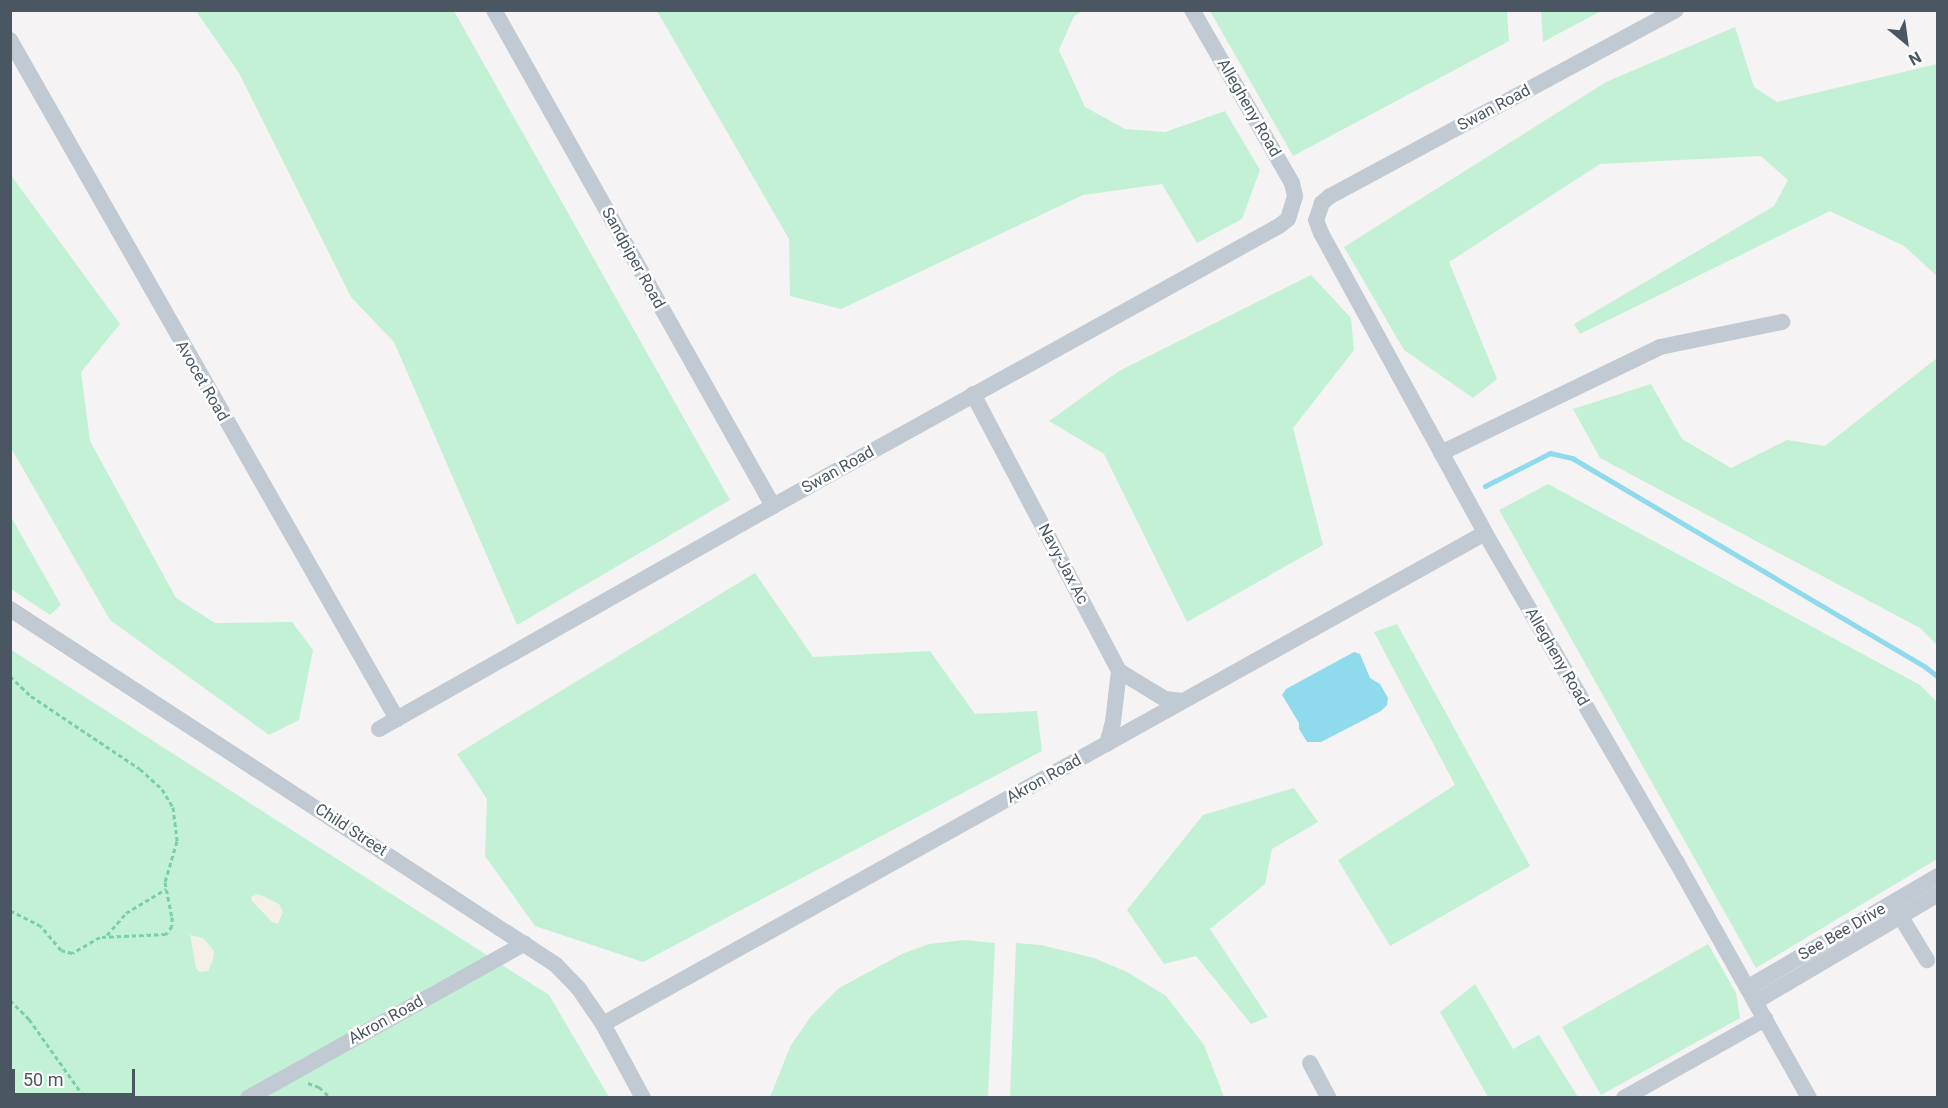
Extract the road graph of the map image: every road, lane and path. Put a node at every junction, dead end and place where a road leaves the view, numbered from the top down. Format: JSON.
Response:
{"nodes":[{"id":1,"x":494,"y":10,"type":"edge"},
{"id":2,"x":1192,"y":10,"type":"edge"},
{"id":3,"x":1676,"y":10,"type":"edge"},
{"id":4,"x":10,"y":40,"type":"edge"},
{"id":5,"x":1292,"y":208,"type":"joint"},
{"id":6,"x":1317,"y":212,"type":"joint"},
{"id":7,"x":1782,"y":322,"type":"dead end"},
{"id":8,"x":973,"y":394,"type":"junction"},
{"id":9,"x":1441,"y":453,"type":"junction"},
{"id":10,"x":772,"y":506,"type":"junction"},
{"id":11,"x":1485,"y":533,"type":"junction"},
{"id":12,"x":10,"y":609,"type":"edge"},
{"id":13,"x":1119,"y":671,"type":"junction"},
{"id":14,"x":10,"y":676,"type":"edge"},
{"id":15,"x":1183,"y":701,"type":"junction"},
{"id":16,"x":397,"y":719,"type":"junction"},
{"id":17,"x":379,"y":729,"type":"dead end"},
{"id":18,"x":1107,"y":744,"type":"junction"},
{"id":19,"x":1938,"y":876,"type":"edge"},
{"id":20,"x":166,"y":889,"type":"junction"},
{"id":21,"x":1938,"y":894,"type":"edge"},
{"id":22,"x":10,"y":910,"type":"edge"},
{"id":23,"x":1896,"y":910,"type":"junction"},
{"id":24,"x":106,"y":937,"type":"junction"},
{"id":25,"x":525,"y":943,"type":"junction"},
{"id":26,"x":1926,"y":960,"type":"dead end"},
{"id":27,"x":1751,"y":995,"type":"junction"},
{"id":28,"x":10,"y":1000,"type":"edge"},
{"id":29,"x":1765,"y":1019,"type":"junction"},
{"id":30,"x":603,"y":1024,"type":"junction"},
{"id":31,"x":1310,"y":1063,"type":"dead end"},
{"id":32,"x":304,"y":1081,"type":"dead end"},
{"id":33,"x":85,"y":1098,"type":"edge"},
{"id":34,"x":248,"y":1098,"type":"edge"},
{"id":35,"x":332,"y":1098,"type":"edge"},
{"id":36,"x":643,"y":1098,"type":"edge"},
{"id":37,"x":1329,"y":1098,"type":"edge"},
{"id":38,"x":1624,"y":1098,"type":"edge"},
{"id":39,"x":1809,"y":1098,"type":"edge"}],
"edges":[{"from":1,"to":10,"type":"street","name":"Sandpiper Road"},
{"from":2,"to":5,"type":"street","name":"Allegheny Road"},
{"from":3,"to":6,"type":"street","name":"Swan Road"},
{"from":4,"to":16,"type":"street","name":"Avocet Road"},
{"from":5,"to":8,"type":"street","name":"Swan Road"},
{"from":6,"to":9,"type":"street","name":"Allegheny Road"},
{"from":7,"to":9,"type":"street"},
{"from":8,"to":10,"type":"street","name":"Swan Road"},
{"from":8,"to":13,"type":"street","name":"Navy-Jax Ac"},
{"from":9,"to":11,"type":"street","name":"Allegheny Road"},
{"from":10,"to":16,"type":"street","name":"Swan Road"},
{"from":11,"to":15,"type":"street","name":"Akron Road"},
{"from":11,"to":27,"type":"street","name":"Allegheny Road"},
{"from":12,"to":25,"type":"street","name":"Child Street"},
{"from":13,"to":15,"type":"street"},
{"from":13,"to":18,"type":"street"},
{"from":14,"to":20,"type":"path"},
{"from":15,"to":18,"type":"street","name":"Akron Road"},
{"from":16,"to":17,"type":"street","name":"Swan Road"},
{"from":18,"to":30,"type":"street","name":"Akron Road"},
{"from":19,"to":23,"type":"street","name":"See Bee Drive"},
{"from":20,"to":24,"type":"path"},
{"from":20,"to":24,"type":"path"},
{"from":21,"to":23,"type":"street","name":"See Bee Drive"},
{"from":22,"to":24,"type":"path"},
{"from":23,"to":26,"type":"street"},
{"from":23,"to":27,"type":"street","name":"See Bee Drive"},
{"from":25,"to":30,"type":"street","name":"Child Street"},
{"from":25,"to":34,"type":"street","name":"Akron Road"},
{"from":27,"to":29,"type":"street","name":"Allegheny Road"},
{"from":28,"to":33,"type":"path"},
{"from":29,"to":38,"type":"street"},
{"from":29,"to":39,"type":"street","name":"Allegheny Road"},
{"from":30,"to":36,"type":"street","name":"Child Street"},
{"from":31,"to":37,"type":"street"},
{"from":32,"to":35,"type":"path"}]}
